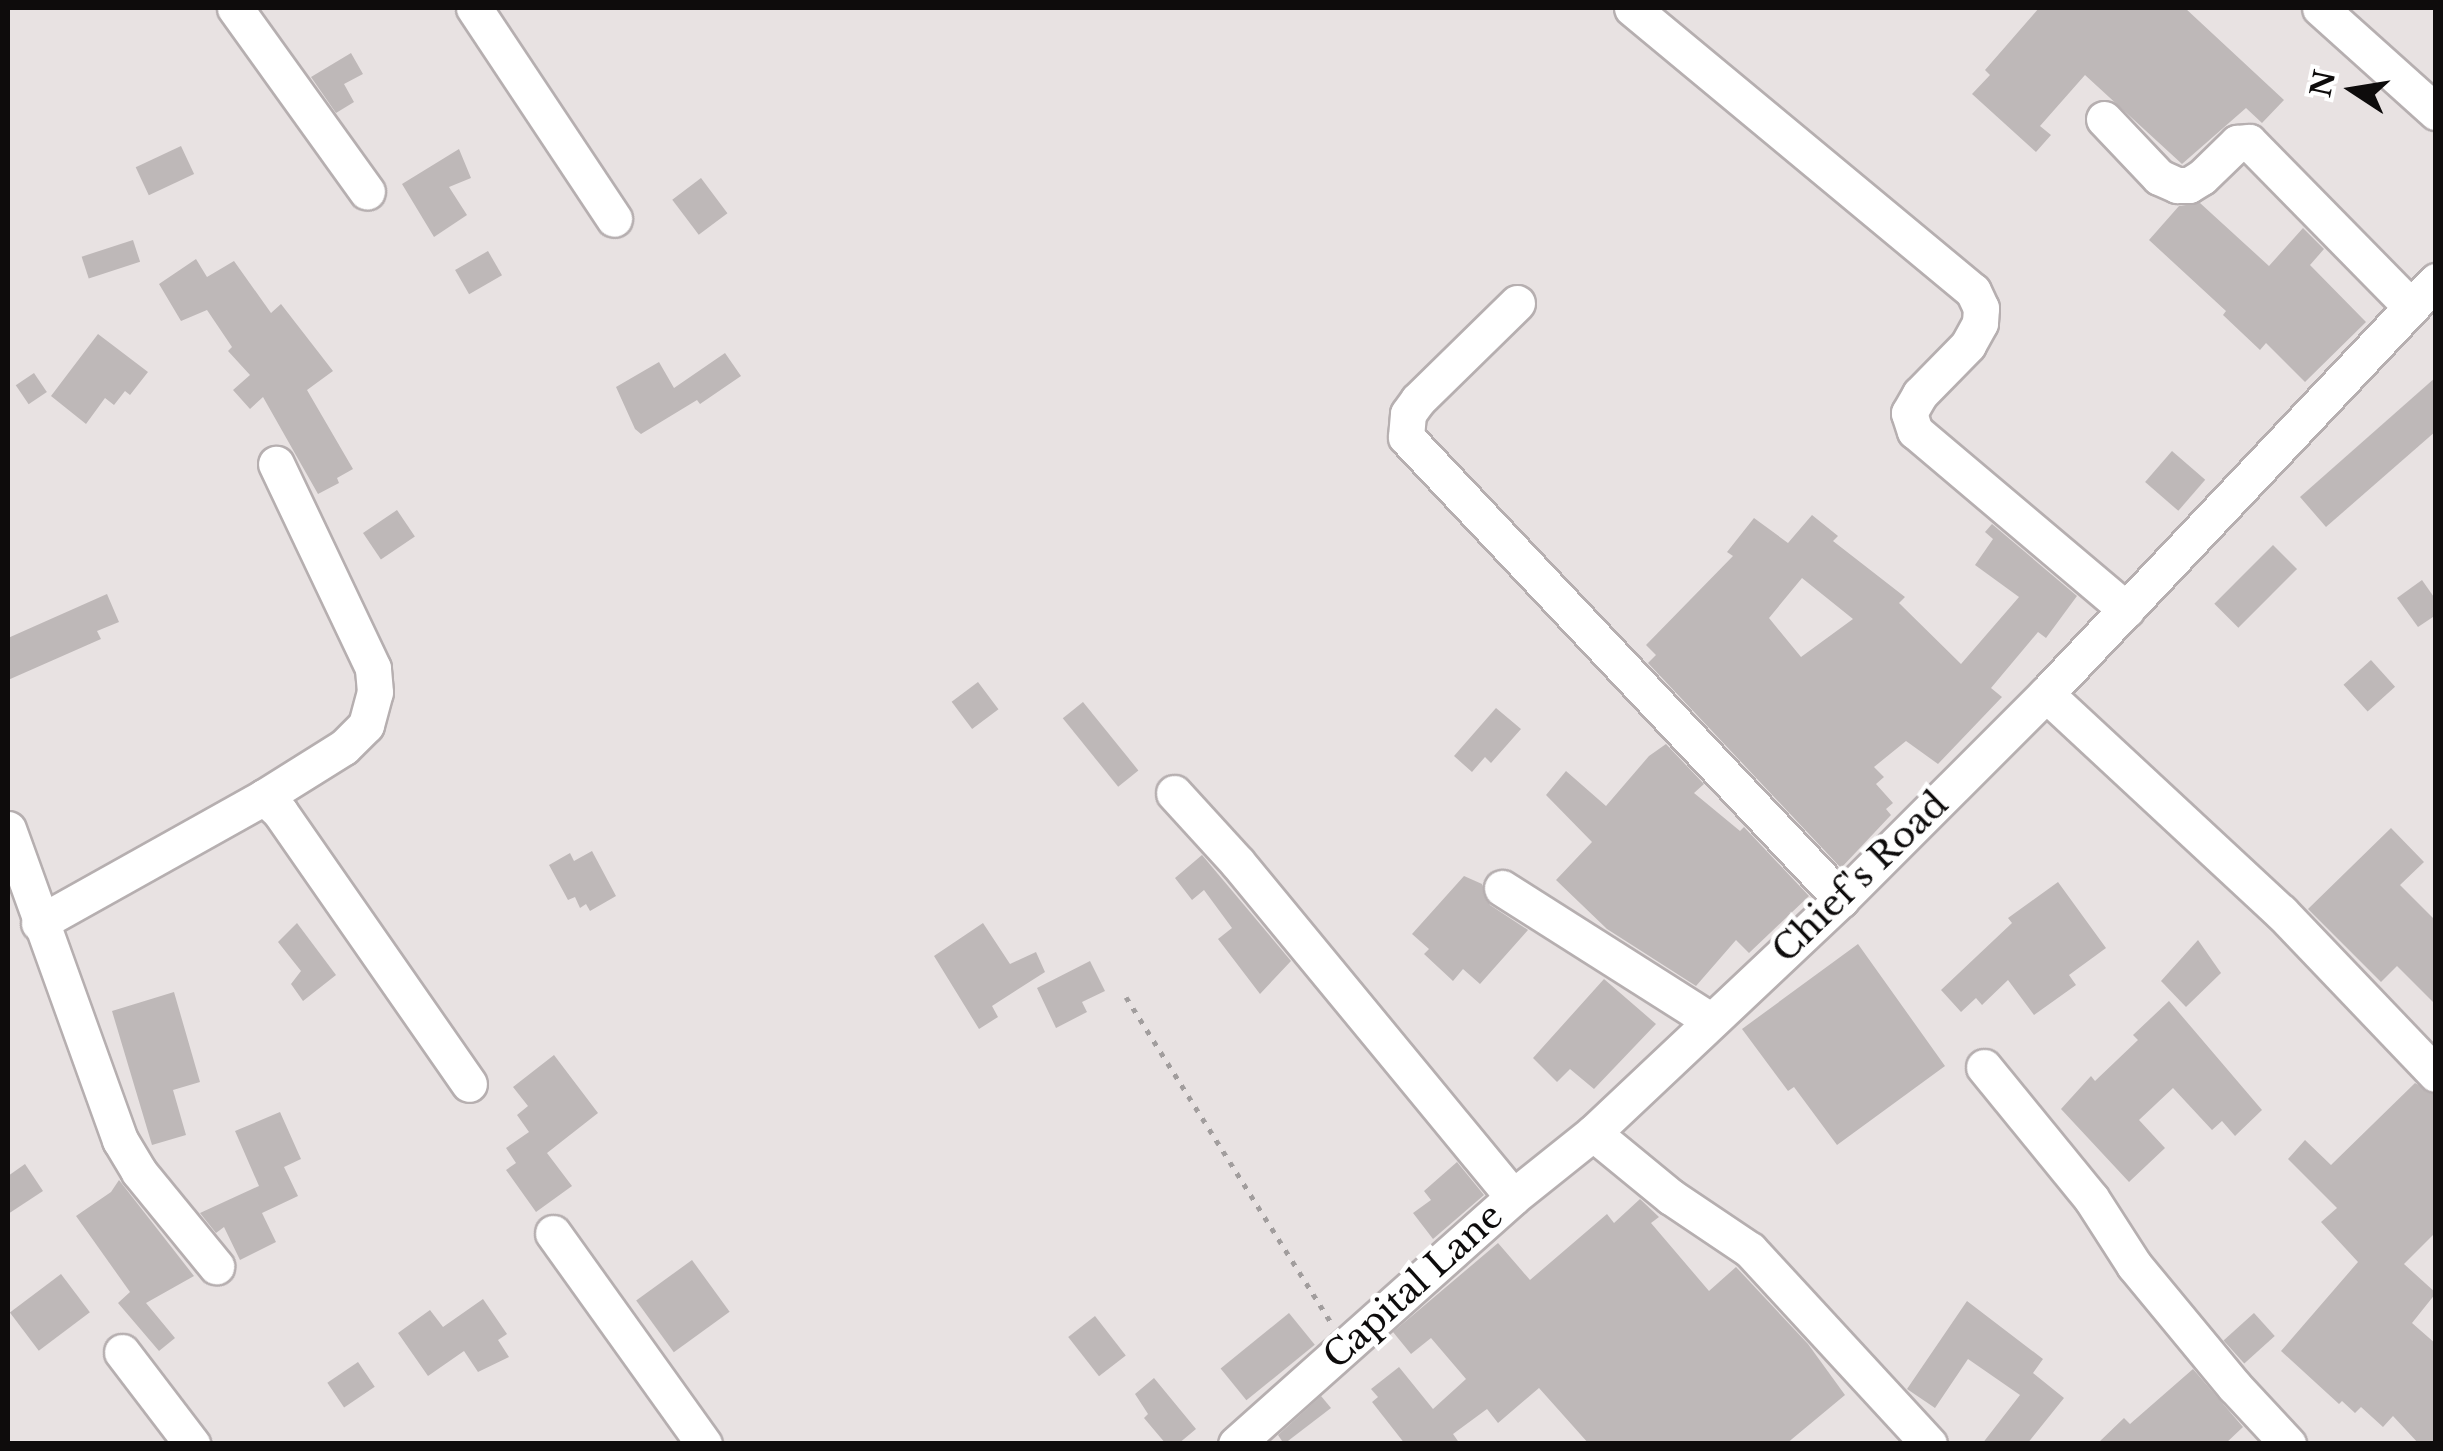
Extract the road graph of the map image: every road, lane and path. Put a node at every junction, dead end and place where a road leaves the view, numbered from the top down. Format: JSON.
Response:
{"nodes":[{"id":1,"x":235,"y":8,"type":"edge"},
{"id":2,"x":474,"y":8,"type":"edge"},
{"id":3,"x":1632,"y":8,"type":"edge"},
{"id":4,"x":2320,"y":8,"type":"edge"},
{"id":5,"x":2436,"y":112,"type":"edge"},
{"id":6,"x":2104,"y":119,"type":"dead end"},
{"id":7,"x":367,"y":192,"type":"dead end"},
{"id":8,"x":614,"y":220,"type":"dead end"},
{"id":9,"x":2436,"y":281,"type":"edge"},
{"id":10,"x":1517,"y":304,"type":"dead end"},
{"id":11,"x":2411,"y":306,"type":"junction"},
{"id":12,"x":276,"y":464,"type":"dead end"},
{"id":13,"x":2126,"y":610,"type":"junction"},
{"id":14,"x":2046,"y":694,"type":"junction"},
{"id":15,"x":1174,"y":793,"type":"dead end"},
{"id":16,"x":264,"y":797,"type":"junction"},
{"id":17,"x":8,"y":829,"type":"edge"},
{"id":18,"x":1502,"y":888,"type":"dead end"},
{"id":19,"x":1841,"y":898,"type":"junction"},
{"id":20,"x":38,"y":923,"type":"junction"},
{"id":21,"x":1126,"y":997,"type":"dead end"},
{"id":22,"x":1710,"y":1020,"type":"junction"},
{"id":23,"x":1984,"y":1067,"type":"dead end"},
{"id":24,"x":2436,"y":1074,"type":"edge"},
{"id":25,"x":468,"y":1084,"type":"dead end"},
{"id":26,"x":1593,"y":1133,"type":"junction"},
{"id":27,"x":1513,"y":1198,"type":"junction"},
{"id":28,"x":552,"y":1233,"type":"dead end"},
{"id":29,"x":216,"y":1266,"type":"dead end"},
{"id":30,"x":1346,"y":1346,"type":"junction"},
{"id":31,"x":122,"y":1352,"type":"dead end"},
{"id":32,"x":192,"y":1444,"type":"edge"},
{"id":33,"x":704,"y":1444,"type":"edge"},
{"id":34,"x":1236,"y":1444,"type":"edge"},
{"id":35,"x":1928,"y":1444,"type":"edge"},
{"id":36,"x":2288,"y":1444,"type":"edge"}],
"edges":[{"from":1,"to":7,"type":"street"},
{"from":2,"to":8,"type":"street"},
{"from":3,"to":13,"type":"street"},
{"from":4,"to":5,"type":"street"},
{"from":6,"to":11,"type":"street"},
{"from":9,"to":11,"type":"street","name":"Chief's Road"},
{"from":10,"to":19,"type":"street"},
{"from":11,"to":13,"type":"street","name":"Chief's Road"},
{"from":12,"to":16,"type":"street"},
{"from":13,"to":14,"type":"street","name":"Chief's Road"},
{"from":14,"to":19,"type":"street","name":"Chief's Road"},
{"from":14,"to":24,"type":"street"},
{"from":15,"to":27,"type":"street"},
{"from":16,"to":20,"type":"street"},
{"from":16,"to":25,"type":"street"},
{"from":17,"to":20,"type":"street"},
{"from":18,"to":22,"type":"street"},
{"from":19,"to":22,"type":"street","name":"Chief's Road"},
{"from":20,"to":29,"type":"street"},
{"from":21,"to":30,"type":"path"},
{"from":22,"to":26,"type":"street","name":"Chief's Road"},
{"from":23,"to":36,"type":"street"},
{"from":26,"to":27,"type":"street","name":"Capital Lane"},
{"from":26,"to":35,"type":"street"},
{"from":27,"to":30,"type":"street","name":"Capital Lane"},
{"from":28,"to":33,"type":"street"},
{"from":30,"to":34,"type":"street","name":"Capital Lane"},
{"from":31,"to":32,"type":"street"}]}
